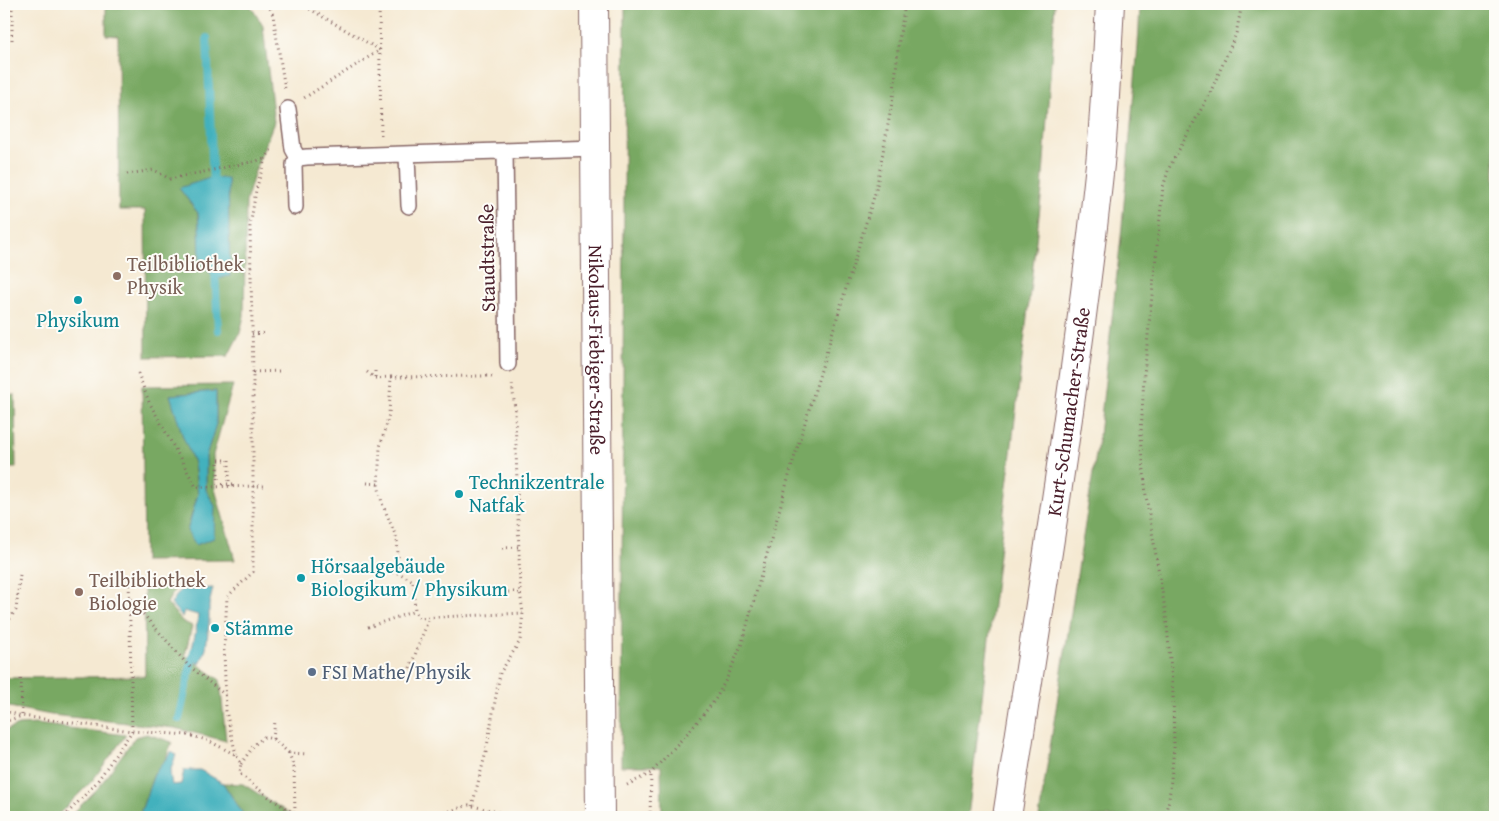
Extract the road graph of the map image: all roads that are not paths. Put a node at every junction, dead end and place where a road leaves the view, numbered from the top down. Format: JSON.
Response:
{"nodes":[{"id":1,"x":594,"y":4,"type":"edge"},
{"id":2,"x":1110,"y":4,"type":"edge"},
{"id":3,"x":289,"y":112,"type":"road end"},
{"id":4,"x":594,"y":148,"type":"junction"},
{"id":5,"x":505,"y":151,"type":"junction"},
{"id":6,"x":407,"y":155,"type":"junction"},
{"id":7,"x":298,"y":158,"type":"junction"},
{"id":8,"x":409,"y":206,"type":"dead end"},
{"id":9,"x":295,"y":207,"type":"dead end"},
{"id":10,"x":508,"y":364,"type":"dead end"},
{"id":11,"x":600,"y":808,"type":"edge"},
{"id":12,"x":1006,"y":817,"type":"edge"}],
"edges":[{"from":1,"to":4,"type":"main road","name":"Nikolaus-Fiebiger-Straße"},
{"from":2,"to":12,"type":"main road","name":"Kurt-Schumacher-Straße"},
{"from":3,"to":7,"type":"lane"},
{"from":4,"to":5,"type":"lane"},
{"from":4,"to":11,"type":"main road","name":"Nikolaus-Fiebiger-Straße"},
{"from":5,"to":6,"type":"lane"},
{"from":5,"to":10,"type":"lane","name":"Staudtstraße"},
{"from":6,"to":7,"type":"lane"},
{"from":6,"to":8,"type":"lane"},
{"from":7,"to":9,"type":"lane"}]}
